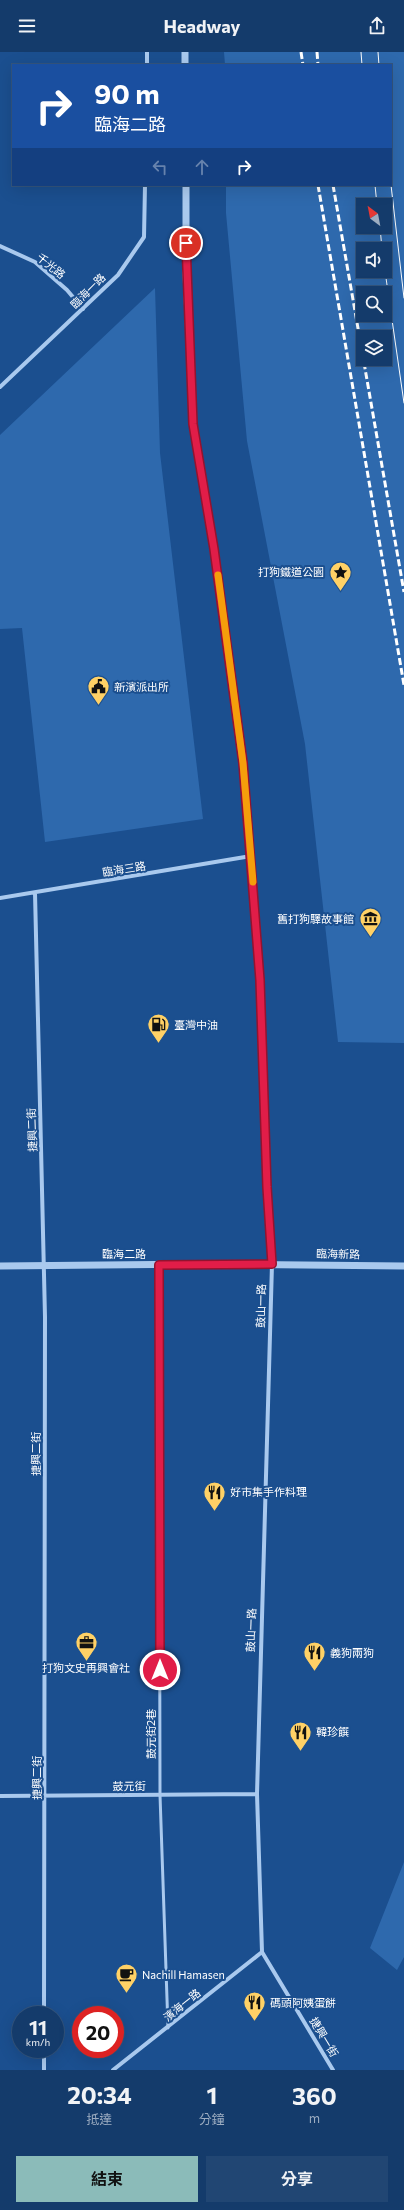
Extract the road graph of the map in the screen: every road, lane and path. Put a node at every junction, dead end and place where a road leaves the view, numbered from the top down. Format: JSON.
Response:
{"nodes":[{"id":1,"x":147,"y":52,"type":"edge"},
{"id":2,"x":185,"y":52,"type":"edge"},
{"id":3,"x":147,"y":64,"type":"edge"},
{"id":4,"x":185,"y":64,"type":"edge"},
{"id":5,"x":145,"y":186,"type":"edge"},
{"id":6,"x":186,"y":186,"type":"edge"},
{"id":7,"x":0,"y":246,"type":"edge"},
{"id":8,"x":83,"y":309,"type":"junction"},
{"id":9,"x":0,"y":387,"type":"edge"},
{"id":10,"x":251,"y":856,"type":"junction"},
{"id":11,"x":35,"y":893,"type":"junction"},
{"id":12,"x":0,"y":898,"type":"edge"},
{"id":13,"x":272,"y":1264,"type":"junction"},
{"id":14,"x":159,"y":1265,"type":"junction"},
{"id":15,"x":0,"y":1266,"type":"edge"},
{"id":16,"x":44,"y":1266,"type":"junction"},
{"id":17,"x":404,"y":1266,"type":"edge"},
{"id":18,"x":257,"y":1794,"type":"junction"},
{"id":19,"x":46,"y":1795,"type":"junction"},
{"id":20,"x":160,"y":1795,"type":"junction"},
{"id":21,"x":0,"y":1796,"type":"edge"},
{"id":22,"x":262,"y":1952,"type":"junction"},
{"id":23,"x":44,"y":2006,"type":"edge"},
{"id":24,"x":168,"y":2028,"type":"junction"},
{"id":25,"x":44,"y":2058,"type":"edge"},
{"id":26,"x":44,"y":2070,"type":"edge"},
{"id":27,"x":113,"y":2070,"type":"edge"},
{"id":28,"x":333,"y":2070,"type":"edge"}],
"edges":[{"from":1,"to":3,"type":"street"},
{"from":2,"to":4,"type":"street"},
{"from":5,"to":8,"type":"street","name":"臨海一路"},
{"from":6,"to":10,"type":"street","name":"鼓山一路"},
{"from":7,"to":8,"type":"street","name":"千光路"},
{"from":8,"to":9,"type":"street","name":"臨海一路"},
{"from":10,"to":11,"type":"street","name":"臨海三路"},
{"from":10,"to":13,"type":"street","name":"鼓山一路"},
{"from":11,"to":12,"type":"street","name":"臨海三路"},
{"from":11,"to":16,"type":"street","name":"捷興二街"},
{"from":13,"to":14,"type":"street","name":"臨海二路"},
{"from":13,"to":17,"type":"street","name":"臨海新路"},
{"from":13,"to":18,"type":"street","name":"鼓山一路"},
{"from":14,"to":16,"type":"street","name":"臨海二路"},
{"from":14,"to":20,"type":"lane","name":"鼓元街2巷"},
{"from":15,"to":16,"type":"street","name":"臨海二路"},
{"from":16,"to":19,"type":"street","name":"捷興二街"},
{"from":18,"to":20,"type":"street","name":"鼓元街"},
{"from":18,"to":22,"type":"street","name":"鼓山一路"},
{"from":19,"to":20,"type":"street","name":"鼓元街"},
{"from":19,"to":21,"type":"street","name":"鼓元街"},
{"from":19,"to":23,"type":"street","name":"捷興二街"},
{"from":20,"to":24,"type":"lane","name":"鼓元街2巷"},
{"from":22,"to":24,"type":"street","name":"濱海一路"},
{"from":22,"to":28,"type":"street","name":"捷興一街"},
{"from":24,"to":27,"type":"street","name":"濱海一路"},
{"from":25,"to":26,"type":"street"}]}
